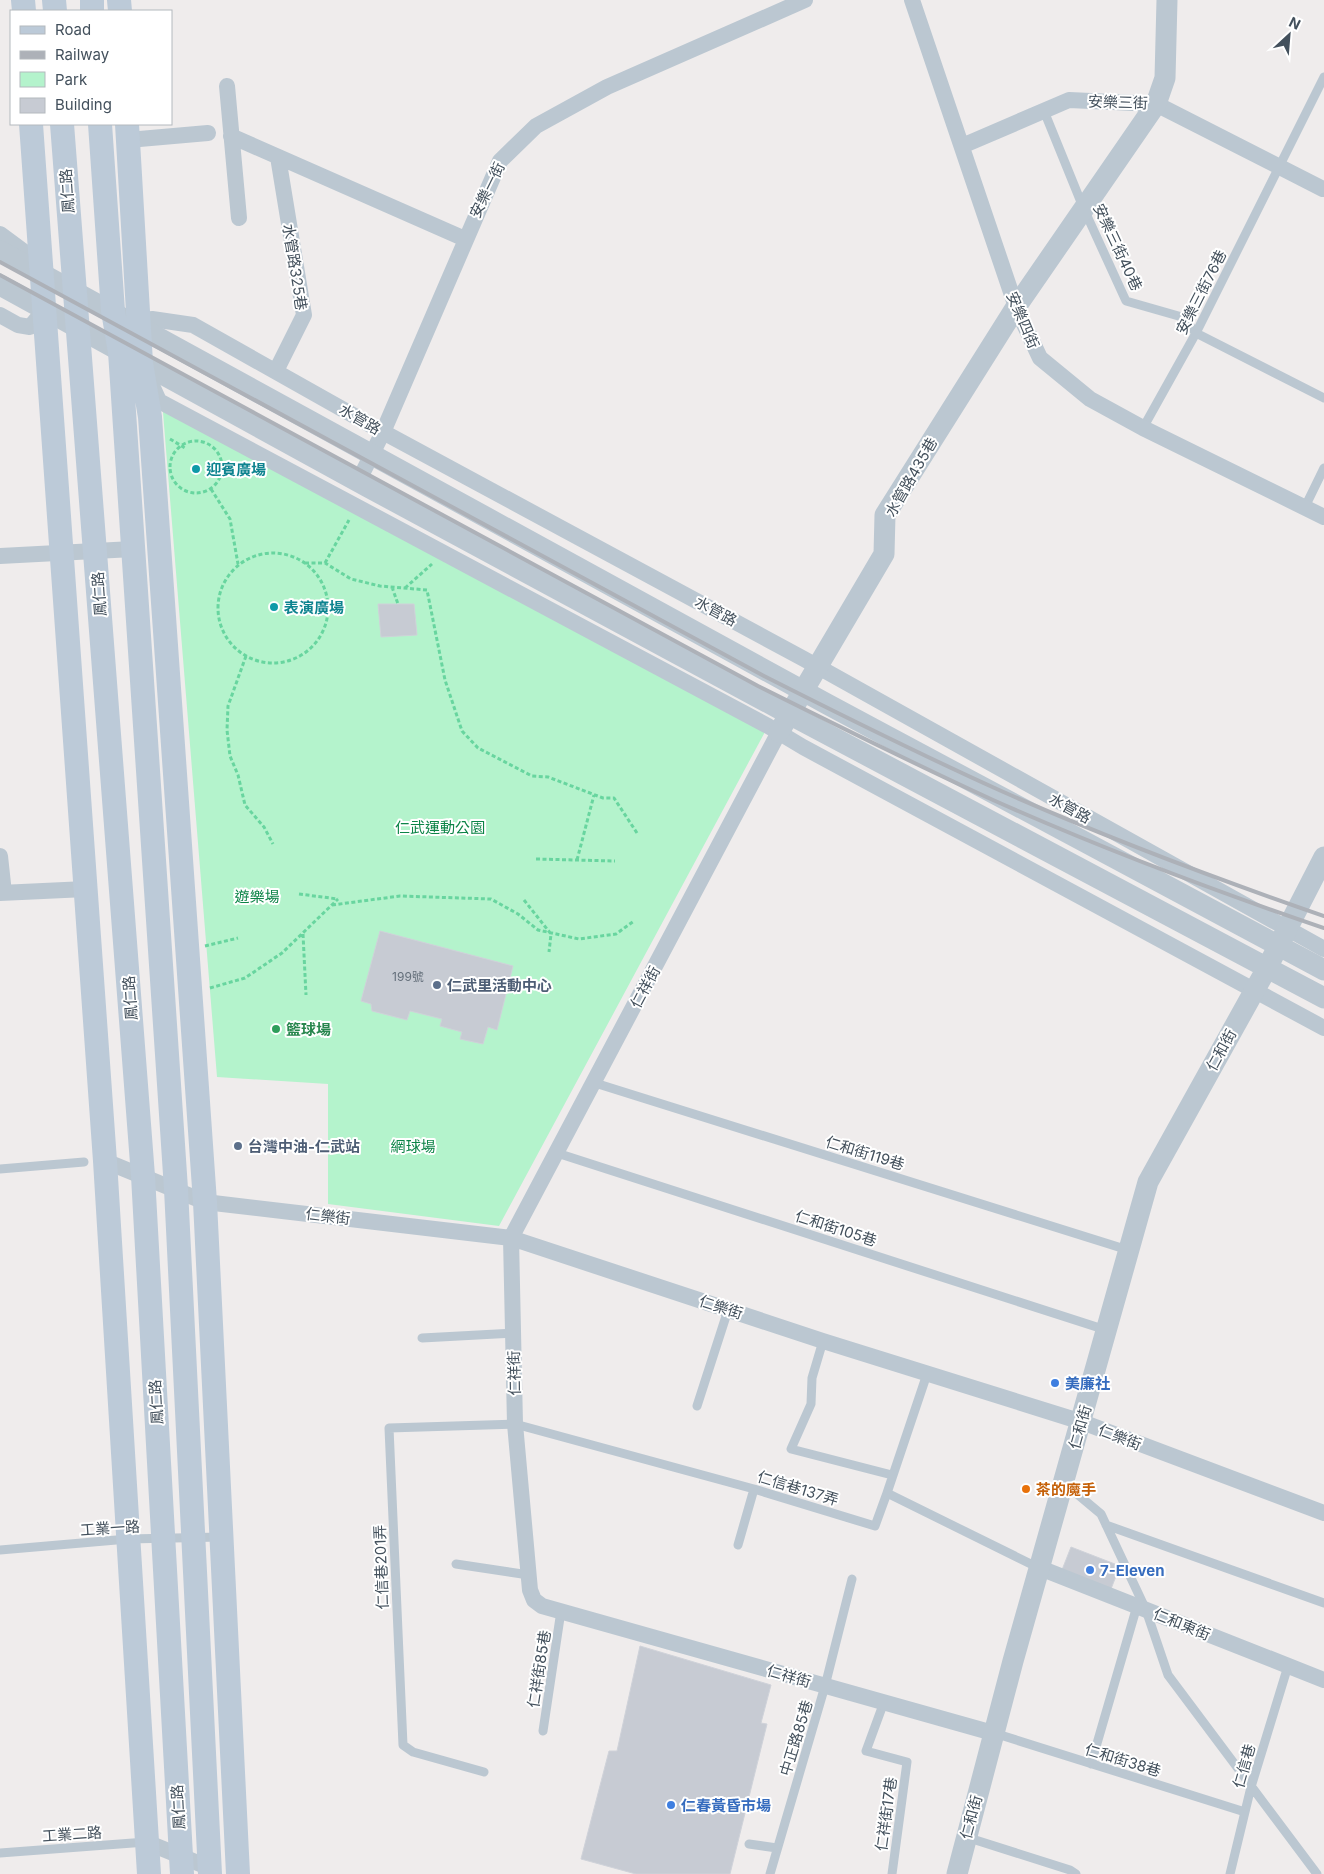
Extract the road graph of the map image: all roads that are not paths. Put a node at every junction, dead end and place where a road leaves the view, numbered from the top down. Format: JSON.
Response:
{"nodes":[{"id":1,"x":805,"y":0,"type":"edge"},
{"id":2,"x":912,"y":0,"type":"edge"},
{"id":3,"x":1167,"y":0,"type":"edge"},
{"id":4,"x":1324,"y":77,"type":"edge"},
{"id":5,"x":227,"y":86,"type":"dead end"},
{"id":6,"x":1156,"y":104,"type":"junction"},
{"id":7,"x":1044,"y":111,"type":"junction"},
{"id":8,"x":31,"y":125,"type":"edge"},
{"id":9,"x":62,"y":125,"type":"edge"},
{"id":10,"x":100,"y":125,"type":"edge"},
{"id":11,"x":128,"y":132,"type":"edge"},
{"id":12,"x":208,"y":133,"type":"dead end"},
{"id":13,"x":231,"y":136,"type":"junction"},
{"id":14,"x":962,"y":146,"type":"junction"},
{"id":15,"x":278,"y":157,"type":"junction"},
{"id":16,"x":1280,"y":167,"type":"junction"},
{"id":17,"x":1323,"y":189,"type":"edge"},
{"id":18,"x":1083,"y":207,"type":"junction"},
{"id":19,"x":239,"y":218,"type":"dead end"},
{"id":20,"x":0,"y":234,"type":"edge"},
{"id":21,"x":464,"y":239,"type":"junction"},
{"id":22,"x":0,"y":251,"type":"edge"},
{"id":23,"x":42,"y":272,"type":"junction"},
{"id":24,"x":0,"y":285,"type":"edge"},
{"id":25,"x":76,"y":291,"type":"junction"},
{"id":26,"x":1016,"y":306,"type":"junction"},
{"id":27,"x":45,"y":309,"type":"junction"},
{"id":28,"x":113,"y":311,"type":"junction"},
{"id":29,"x":0,"y":315,"type":"edge"},
{"id":30,"x":79,"y":328,"type":"junction"},
{"id":31,"x":140,"y":328,"type":"junction"},
{"id":32,"x":1196,"y":333,"type":"junction"},
{"id":33,"x":120,"y":352,"type":"junction"},
{"id":34,"x":141,"y":363,"type":"junction"},
{"id":35,"x":276,"y":371,"type":"junction"},
{"id":36,"x":1324,"y":398,"type":"edge"},
{"id":37,"x":1143,"y":428,"type":"junction"},
{"id":38,"x":383,"y":432,"type":"junction"},
{"id":39,"x":372,"y":454,"type":"junction"},
{"id":40,"x":1324,"y":468,"type":"edge"},
{"id":41,"x":358,"y":482,"type":"junction"},
{"id":42,"x":1305,"y":507,"type":"junction"},
{"id":43,"x":1324,"y":517,"type":"edge"},
{"id":44,"x":133,"y":549,"type":"junction"},
{"id":45,"x":96,"y":551,"type":"junction"},
{"id":46,"x":62,"y":553,"type":"junction"},
{"id":47,"x":0,"y":556,"type":"edge"},
{"id":48,"x":816,"y":666,"type":"junction"},
{"id":49,"x":802,"y":690,"type":"junction"},
{"id":50,"x":784,"y":723,"type":"junction"},
{"id":51,"x":0,"y":856,"type":"edge"},
{"id":52,"x":1324,"y":857,"type":"edge"},
{"id":53,"x":86,"y":889,"type":"junction"},
{"id":54,"x":2,"y":893,"type":"edge"},
{"id":55,"x":1283,"y":937,"type":"junction"},
{"id":56,"x":1324,"y":948,"type":"edge"},
{"id":57,"x":1267,"y":968,"type":"junction"},
{"id":58,"x":1324,"y":970,"type":"edge"},
{"id":59,"x":1254,"y":991,"type":"junction"},
{"id":60,"x":1324,"y":998,"type":"edge"},
{"id":61,"x":1324,"y":1028,"type":"edge"},
{"id":62,"x":594,"y":1083,"type":"junction"},
{"id":63,"x":557,"y":1153,"type":"junction"},
{"id":64,"x":94,"y":1162,"type":"junction"},
{"id":65,"x":0,"y":1169,"type":"edge"},
{"id":66,"x":143,"y":1176,"type":"junction"},
{"id":67,"x":176,"y":1189,"type":"junction"},
{"id":68,"x":205,"y":1202,"type":"junction"},
{"id":69,"x":511,"y":1238,"type":"junction"},
{"id":70,"x":1128,"y":1250,"type":"junction"},
{"id":71,"x":728,"y":1310,"type":"junction"},
{"id":72,"x":1106,"y":1330,"type":"junction"},
{"id":73,"x":513,"y":1333,"type":"junction"},
{"id":74,"x":422,"y":1338,"type":"dead end"},
{"id":75,"x":824,"y":1341,"type":"junction"},
{"id":76,"x":928,"y":1374,"type":"junction"},
{"id":77,"x":698,"y":1406,"type":"dead end"},
{"id":78,"x":1082,"y":1422,"type":"junction"},
{"id":79,"x":515,"y":1424,"type":"junction"},
{"id":80,"x":892,"y":1475,"type":"junction"},
{"id":81,"x":1064,"y":1483,"type":"junction"},
{"id":82,"x":754,"y":1489,"type":"junction"},
{"id":83,"x":887,"y":1493,"type":"junction"},
{"id":84,"x":1324,"y":1513,"type":"edge"},
{"id":85,"x":1106,"y":1524,"type":"junction"},
{"id":86,"x":193,"y":1537,"type":"junction"},
{"id":87,"x":221,"y":1537,"type":"junction"},
{"id":88,"x":128,"y":1539,"type":"junction"},
{"id":89,"x":163,"y":1539,"type":"junction"},
{"id":90,"x":738,"y":1545,"type":"dead end"},
{"id":91,"x":0,"y":1550,"type":"edge"},
{"id":92,"x":456,"y":1564,"type":"dead end"},
{"id":93,"x":1040,"y":1568,"type":"junction"},
{"id":94,"x":529,"y":1574,"type":"junction"},
{"id":95,"x":852,"y":1579,"type":"dead end"},
{"id":96,"x":1324,"y":1603,"type":"edge"},
{"id":97,"x":1141,"y":1608,"type":"junction"},
{"id":98,"x":561,"y":1611,"type":"junction"},
{"id":99,"x":1288,"y":1666,"type":"junction"},
{"id":100,"x":1324,"y":1680,"type":"edge"},
{"id":101,"x":825,"y":1686,"type":"junction"},
{"id":102,"x":884,"y":1702,"type":"junction"},
{"id":103,"x":543,"y":1731,"type":"dead end"},
{"id":104,"x":993,"y":1733,"type":"junction"},
{"id":105,"x":1091,"y":1764,"type":"junction"},
{"id":106,"x":484,"y":1772,"type":"dead end"},
{"id":107,"x":1251,"y":1786,"type":"junction"},
{"id":108,"x":1246,"y":1812,"type":"junction"},
{"id":109,"x":966,"y":1836,"type":"junction"},
{"id":110,"x":146,"y":1842,"type":"junction"},
{"id":111,"x":750,"y":1844,"type":"dead end"},
{"id":112,"x":777,"y":1848,"type":"junction"},
{"id":113,"x":0,"y":1853,"type":"edge"},
{"id":114,"x":181,"y":1865,"type":"edge"},
{"id":115,"x":214,"y":1872,"type":"edge"},
{"id":116,"x":149,"y":1874,"type":"edge"},
{"id":117,"x":238,"y":1874,"type":"edge"},
{"id":118,"x":770,"y":1874,"type":"edge"},
{"id":119,"x":892,"y":1874,"type":"edge"},
{"id":120,"x":956,"y":1874,"type":"edge"},
{"id":121,"x":1076,"y":1874,"type":"edge"},
{"id":122,"x":1230,"y":1874,"type":"edge"},
{"id":123,"x":1318,"y":1874,"type":"edge"}],
"edges":[{"from":1,"to":21,"type":"street","name":"安樂一街"},
{"from":2,"to":14,"type":"street","name":"安樂四街"},
{"from":3,"to":6,"type":"street","name":"水管路435巷"},
{"from":4,"to":16,"type":"lane"},
{"from":5,"to":13,"type":"street"},
{"from":6,"to":7,"type":"street","name":"安樂三街"},
{"from":6,"to":16,"type":"street","name":"安樂三街"},
{"from":6,"to":18,"type":"street","name":"水管路435巷"},
{"from":7,"to":14,"type":"street","name":"安樂三街"},
{"from":7,"to":18,"type":"lane","name":"安樂三街40巷"},
{"from":8,"to":23,"type":"main road","name":"鳳仁路"},
{"from":9,"to":25,"type":"main road","name":"鳳仁路"},
{"from":10,"to":28,"type":"main road","name":"鳳仁路"},
{"from":11,"to":12,"type":"street"},
{"from":11,"to":31,"type":"main road"},
{"from":13,"to":15,"type":"street"},
{"from":13,"to":19,"type":"street"},
{"from":14,"to":26,"type":"street","name":"安樂四街"},
{"from":15,"to":21,"type":"street"},
{"from":15,"to":35,"type":"street","name":"水管路325巷"},
{"from":16,"to":17,"type":"street","name":"安樂三街"},
{"from":16,"to":32,"type":"lane","name":"安樂三街76巷"},
{"from":18,"to":26,"type":"street","name":"水管路435巷"},
{"from":18,"to":32,"type":"lane","name":"安樂三街40巷"},
{"from":20,"to":23,"type":"street","name":"水管路"},
{"from":21,"to":38,"type":"street","name":"安樂一街"},
{"from":22,"to":23,"type":"street","name":"水管路"},
{"from":23,"to":25,"type":"street","name":"水管路"},
{"from":23,"to":27,"type":"main road","name":"鳳仁路"},
{"from":24,"to":27,"type":"street"},
{"from":25,"to":28,"type":"street","name":"水管路"},
{"from":25,"to":30,"type":"main road","name":"鳳仁路"},
{"from":26,"to":37,"type":"street","name":"安樂四街"},
{"from":26,"to":48,"type":"street","name":"水管路435巷"},
{"from":27,"to":29,"type":"street"},
{"from":27,"to":30,"type":"street"},
{"from":27,"to":46,"type":"main road","name":"鳳仁路"},
{"from":28,"to":31,"type":"street","name":"水管路"},
{"from":28,"to":33,"type":"main road","name":"鳳仁路"},
{"from":30,"to":33,"type":"street"},
{"from":30,"to":45,"type":"main road","name":"鳳仁路"},
{"from":31,"to":34,"type":"main road"},
{"from":31,"to":35,"type":"street","name":"水管路"},
{"from":31,"to":39,"type":"street","name":"水管路"},
{"from":32,"to":36,"type":"lane","name":"安樂三街40巷"},
{"from":32,"to":37,"type":"lane","name":"安樂三街76巷"},
{"from":33,"to":34,"type":"street"},
{"from":33,"to":44,"type":"main road","name":"鳳仁路"},
{"from":34,"to":41,"type":"street"},
{"from":34,"to":50,"type":"street"},
{"from":34,"to":68,"type":"main road"},
{"from":35,"to":38,"type":"street","name":"水管路"},
{"from":37,"to":42,"type":"street","name":"安樂四街"},
{"from":38,"to":39,"type":"street","name":"安樂一街"},
{"from":38,"to":48,"type":"street","name":"水管路"},
{"from":39,"to":41,"type":"street","name":"安樂一街"},
{"from":39,"to":49,"type":"street","name":"水管路"},
{"from":40,"to":42,"type":"lane"},
{"from":41,"to":50,"type":"street"},
{"from":42,"to":43,"type":"street","name":"安樂四街"},
{"from":44,"to":45,"type":"street"},
{"from":44,"to":67,"type":"main road","name":"鳳仁路"},
{"from":45,"to":46,"type":"street"},
{"from":45,"to":66,"type":"main road","name":"鳳仁路"},
{"from":46,"to":47,"type":"street"},
{"from":46,"to":53,"type":"main road","name":"鳳仁路"},
{"from":48,"to":49,"type":"street","name":"水管路435巷"},
{"from":48,"to":55,"type":"street","name":"水管路"},
{"from":49,"to":50,"type":"street","name":"水管路435巷"},
{"from":49,"to":55,"type":"street","name":"水管路"},
{"from":50,"to":57,"type":"street"},
{"from":50,"to":59,"type":"street"},
{"from":50,"to":62,"type":"street","name":"仁祥街"},
{"from":51,"to":54,"type":"street"},
{"from":52,"to":55,"type":"street","name":"仁和街"},
{"from":53,"to":54,"type":"street"},
{"from":53,"to":64,"type":"main road","name":"鳳仁路"},
{"from":55,"to":56,"type":"street"},
{"from":55,"to":57,"type":"street","name":"仁和街"},
{"from":55,"to":58,"type":"street"},
{"from":57,"to":59,"type":"street","name":"仁和街"},
{"from":57,"to":60,"type":"street"},
{"from":59,"to":61,"type":"street"},
{"from":59,"to":70,"type":"street","name":"仁和街"},
{"from":62,"to":63,"type":"street","name":"仁祥街"},
{"from":62,"to":70,"type":"lane","name":"仁和街119巷"},
{"from":63,"to":69,"type":"street","name":"仁祥街"},
{"from":63,"to":72,"type":"lane","name":"仁和街105巷"},
{"from":64,"to":65,"type":"lane"},
{"from":64,"to":66,"type":"street","name":"仁樂街"},
{"from":64,"to":88,"type":"main road","name":"鳳仁路"},
{"from":66,"to":67,"type":"street","name":"仁樂街"},
{"from":66,"to":89,"type":"main road","name":"鳳仁路"},
{"from":67,"to":68,"type":"street","name":"仁樂街"},
{"from":67,"to":86,"type":"main road","name":"鳳仁路"},
{"from":68,"to":69,"type":"street","name":"仁樂街"},
{"from":68,"to":87,"type":"main road"},
{"from":69,"to":71,"type":"street","name":"仁樂街"},
{"from":69,"to":73,"type":"street","name":"仁祥街"},
{"from":70,"to":72,"type":"street","name":"仁和街"},
{"from":71,"to":75,"type":"street","name":"仁樂街"},
{"from":71,"to":77,"type":"lane"},
{"from":72,"to":78,"type":"street","name":"仁和街"},
{"from":73,"to":74,"type":"lane"},
{"from":73,"to":79,"type":"street","name":"仁祥街"},
{"from":75,"to":76,"type":"street","name":"仁樂街"},
{"from":75,"to":80,"type":"lane"},
{"from":76,"to":78,"type":"street","name":"仁樂街"},
{"from":76,"to":80,"type":"lane"},
{"from":78,"to":81,"type":"street","name":"仁和街"},
{"from":78,"to":84,"type":"street","name":"仁樂街"},
{"from":79,"to":82,"type":"lane","name":"仁信巷137弄"},
{"from":79,"to":94,"type":"street","name":"仁祥街"},
{"from":79,"to":106,"type":"lane","name":"仁信巷201弄"},
{"from":80,"to":83,"type":"lane"},
{"from":81,"to":85,"type":"lane"},
{"from":81,"to":93,"type":"street","name":"仁和街"},
{"from":82,"to":83,"type":"lane","name":"仁信巷137弄"},
{"from":82,"to":90,"type":"lane"},
{"from":83,"to":93,"type":"lane"},
{"from":85,"to":96,"type":"lane"},
{"from":85,"to":97,"type":"lane"},
{"from":86,"to":87,"type":"lane","name":"工業一路"},
{"from":86,"to":89,"type":"lane","name":"工業一路"},
{"from":86,"to":115,"type":"main road","name":"鳳仁路"},
{"from":87,"to":117,"type":"main road"},
{"from":88,"to":89,"type":"lane","name":"工業一路"},
{"from":88,"to":91,"type":"lane","name":"工業一路"},
{"from":88,"to":110,"type":"main road","name":"鳳仁路"},
{"from":89,"to":114,"type":"main road","name":"鳳仁路"},
{"from":92,"to":94,"type":"lane"},
{"from":93,"to":97,"type":"street","name":"仁和東街"},
{"from":93,"to":104,"type":"street","name":"仁和街"},
{"from":94,"to":98,"type":"street","name":"仁祥街"},
{"from":95,"to":101,"type":"lane","name":"中正路85巷"},
{"from":97,"to":99,"type":"street","name":"仁和東街"},
{"from":97,"to":105,"type":"lane"},
{"from":97,"to":107,"type":"lane"},
{"from":98,"to":101,"type":"street","name":"仁祥街"},
{"from":98,"to":103,"type":"lane","name":"仁祥街85巷"},
{"from":99,"to":100,"type":"street","name":"仁和東街"},
{"from":99,"to":107,"type":"lane","name":"仁信巷"},
{"from":101,"to":102,"type":"street","name":"仁祥街"},
{"from":101,"to":112,"type":"lane","name":"中正路85巷"},
{"from":102,"to":104,"type":"street","name":"仁祥街"},
{"from":102,"to":119,"type":"lane","name":"仁祥街17巷"},
{"from":104,"to":105,"type":"lane","name":"仁和街38巷"},
{"from":104,"to":109,"type":"street","name":"仁和街"},
{"from":105,"to":108,"type":"lane","name":"仁和街38巷"},
{"from":107,"to":108,"type":"lane","name":"仁信巷"},
{"from":107,"to":123,"type":"lane"},
{"from":108,"to":122,"type":"lane","name":"仁信巷"},
{"from":109,"to":120,"type":"street","name":"仁和街"},
{"from":109,"to":121,"type":"lane"},
{"from":110,"to":113,"type":"lane","name":"工業二路"},
{"from":110,"to":114,"type":"street"},
{"from":110,"to":116,"type":"main road","name":"鳳仁路"},
{"from":111,"to":112,"type":"lane"},
{"from":112,"to":118,"type":"lane","name":"中正路85巷"},
{"from":114,"to":115,"type":"street"}]}
